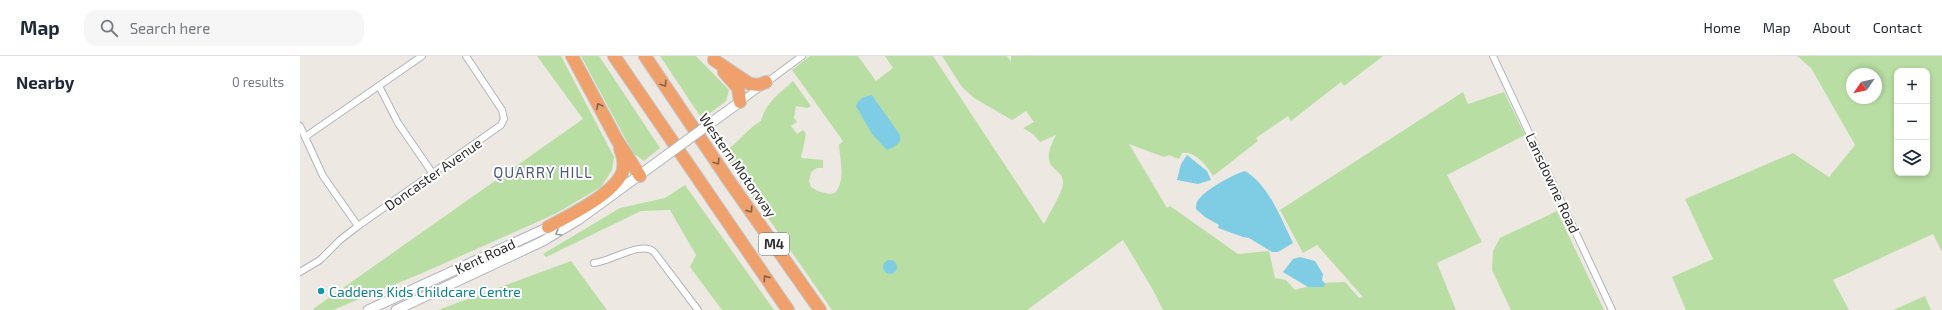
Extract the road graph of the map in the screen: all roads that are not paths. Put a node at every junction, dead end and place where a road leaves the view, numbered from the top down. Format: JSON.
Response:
{"nodes":[{"id":1,"x":422,"y":56,"type":"edge"},
{"id":2,"x":466,"y":56,"type":"edge"},
{"id":3,"x":572,"y":56,"type":"edge"},
{"id":4,"x":614,"y":56,"type":"edge"},
{"id":5,"x":645,"y":56,"type":"edge"},
{"id":6,"x":802,"y":56,"type":"edge"},
{"id":7,"x":1493,"y":56,"type":"edge"},
{"id":8,"x":712,"y":58,"type":"edge"},
{"id":9,"x":766,"y":82,"type":"junction"},
{"id":10,"x":379,"y":86,"type":"junction"},
{"id":11,"x":740,"y":102,"type":"junction"},
{"id":12,"x":300,"y":126,"type":"edge"},
{"id":13,"x":305,"y":137,"type":"junction"},
{"id":14,"x":617,"y":140,"type":"junction"},
{"id":15,"x":433,"y":174,"type":"junction"},
{"id":16,"x":640,"y":176,"type":"junction"},
{"id":17,"x":602,"y":203,"type":"junction"},
{"id":18,"x":358,"y":226,"type":"junction"},
{"id":19,"x":548,"y":227,"type":"junction"},
{"id":20,"x":594,"y":263,"type":"dead end"},
{"id":21,"x":300,"y":272,"type":"edge"},
{"id":22,"x":368,"y":310,"type":"edge"},
{"id":23,"x":396,"y":310,"type":"edge"},
{"id":24,"x":698,"y":310,"type":"edge"},
{"id":25,"x":788,"y":310,"type":"edge"},
{"id":26,"x":820,"y":310,"type":"edge"},
{"id":27,"x":1612,"y":310,"type":"edge"}],
"edges":[{"from":1,"to":10,"type":"street"},
{"from":2,"to":15,"type":"street","name":"Doncaster Avenue"},
{"from":14,"to":3,"type":"highway","one_way":true},
{"from":25,"to":4,"type":"highway","number":"M4","one_way":true},
{"from":5,"to":26,"type":"highway","name":"Western Motorway","number":"M4","one_way":true},
{"from":6,"to":9,"type":"street","name":"Kent Road"},
{"from":7,"to":27,"type":"street","name":"Lansdowne Road"},
{"from":8,"to":9,"type":"highway"},
{"from":8,"to":11,"type":"highway"},
{"from":9,"to":11,"type":"street","name":"Kent Road"},
{"from":10,"to":13,"type":"street"},
{"from":10,"to":15,"type":"street"},
{"from":11,"to":16,"type":"main road","name":"Kent Road","bridge":true},
{"from":12,"to":13,"type":"street"},
{"from":13,"to":18,"type":"street"},
{"from":14,"to":16,"type":"highway"},
{"from":14,"to":19,"type":"highway"},
{"from":15,"to":18,"type":"street","name":"Doncaster Avenue"},
{"from":16,"to":17,"type":"main road","name":"Kent Road"},
{"from":17,"to":19,"type":"main road","name":"Kent Road"},
{"from":17,"to":23,"type":"main road","name":"Kent Road","one_way":true},
{"from":18,"to":21,"type":"street","name":"Doncaster Avenue"},
{"from":19,"to":22,"type":"main road","name":"Kent Road"},
{"from":20,"to":24,"type":"street"}]}
